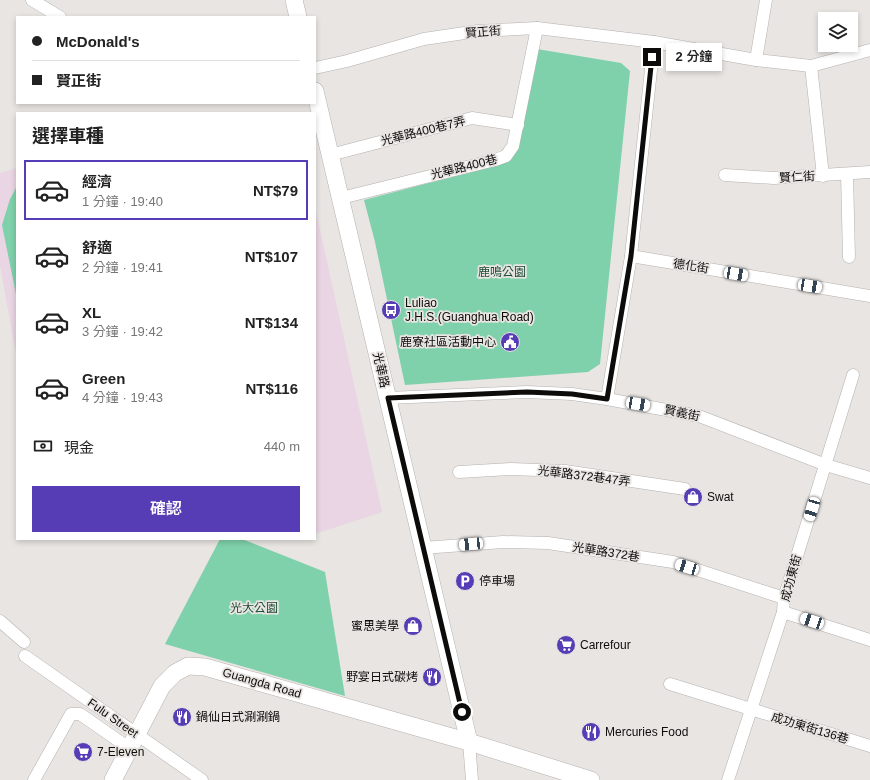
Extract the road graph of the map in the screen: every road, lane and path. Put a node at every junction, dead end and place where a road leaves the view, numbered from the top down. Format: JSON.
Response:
{"nodes":[{"id":1,"x":32,"y":0,"type":"edge"},
{"id":2,"x":294,"y":0,"type":"edge"},
{"id":3,"x":766,"y":0,"type":"edge"},
{"id":4,"x":58,"y":16,"type":"edge"},
{"id":5,"x":298,"y":16,"type":"edge"},
{"id":6,"x":537,"y":28,"type":"junction"},
{"id":7,"x":654,"y":42,"type":"junction"},
{"id":8,"x":870,"y":50,"type":"edge"},
{"id":9,"x":756,"y":60,"type":"junction"},
{"id":10,"x":810,"y":66,"type":"junction"},
{"id":11,"x":316,"y":68,"type":"edge"},
{"id":12,"x":316,"y":95,"type":"edge"},
{"id":13,"x":518,"y":125,"type":"junction"},
{"id":14,"x":330,"y":155,"type":"junction"},
{"id":15,"x":870,"y":172,"type":"edge"},
{"id":16,"x":847,"y":174,"type":"junction"},
{"id":17,"x":725,"y":175,"type":"dead end"},
{"id":18,"x":823,"y":176,"type":"junction"},
{"id":19,"x":341,"y":198,"type":"junction"},
{"id":20,"x":631,"y":256,"type":"junction"},
{"id":21,"x":849,"y":257,"type":"dead end"},
{"id":22,"x":870,"y":296,"type":"edge"},
{"id":23,"x":853,"y":375,"type":"dead end"},
{"id":24,"x":388,"y":398,"type":"junction"},
{"id":25,"x":607,"y":399,"type":"junction"},
{"id":26,"x":826,"y":465,"type":"junction"},
{"id":27,"x":460,"y":472,"type":"dead end"},
{"id":28,"x":870,"y":478,"type":"edge"},
{"id":29,"x":685,"y":489,"type":"dead end"},
{"id":30,"x":423,"y":548,"type":"junction"},
{"id":31,"x":784,"y":598,"type":"junction"},
{"id":32,"x":783,"y":612,"type":"junction"},
{"id":33,"x":0,"y":621,"type":"edge"},
{"id":34,"x":870,"y":640,"type":"edge"},
{"id":35,"x":24,"y":642,"type":"dead end"},
{"id":36,"x":25,"y":656,"type":"dead end"},
{"id":37,"x":670,"y":684,"type":"dead end"},
{"id":38,"x":751,"y":709,"type":"junction"},
{"id":39,"x":133,"y":741,"type":"junction"},
{"id":40,"x":469,"y":742,"type":"junction"},
{"id":41,"x":870,"y":746,"type":"edge"},
{"id":42,"x":34,"y":780,"type":"edge"},
{"id":43,"x":113,"y":780,"type":"edge"},
{"id":44,"x":202,"y":780,"type":"edge"},
{"id":45,"x":472,"y":780,"type":"edge"},
{"id":46,"x":591,"y":780,"type":"edge"},
{"id":47,"x":728,"y":780,"type":"edge"}],
"edges":[{"from":1,"to":4,"type":"street"},
{"from":2,"to":5,"type":"street"},
{"from":3,"to":9,"type":"street"},
{"from":6,"to":7,"type":"street","name":"賢正街"},
{"from":6,"to":11,"type":"street","name":"賢正街"},
{"from":6,"to":13,"type":"street","name":"光華路400巷"},
{"from":7,"to":9,"type":"street","name":"賢正街"},
{"from":7,"to":20,"type":"street"},
{"from":8,"to":10,"type":"street","name":"賢正街"},
{"from":9,"to":10,"type":"street","name":"賢正街"},
{"from":10,"to":18,"type":"street"},
{"from":12,"to":14,"type":"street","name":"光華路"},
{"from":13,"to":14,"type":"street","name":"光華路400巷7弄"},
{"from":13,"to":19,"type":"street","name":"光華路400巷"},
{"from":14,"to":19,"type":"street","name":"光華路"},
{"from":15,"to":16,"type":"street","name":"賢仁街"},
{"from":16,"to":18,"type":"street","name":"賢仁街"},
{"from":16,"to":21,"type":"street"},
{"from":17,"to":18,"type":"street","name":"賢仁街"},
{"from":19,"to":24,"type":"street","name":"光華路"},
{"from":20,"to":22,"type":"street","name":"德化街"},
{"from":20,"to":25,"type":"street"},
{"from":23,"to":26,"type":"street","name":"成功東街"},
{"from":24,"to":25,"type":"street","name":"賢義街"},
{"from":24,"to":30,"type":"street","name":"光華路"},
{"from":25,"to":26,"type":"street","name":"賢義街"},
{"from":26,"to":28,"type":"street","name":"賢義街"},
{"from":26,"to":31,"type":"street","name":"成功東街"},
{"from":27,"to":29,"type":"street","name":"光華路372巷47弄"},
{"from":30,"to":31,"type":"street","name":"光華路372巷"},
{"from":30,"to":40,"type":"street","name":"光華路"},
{"from":31,"to":32,"type":"street","name":"成功東街"},
{"from":32,"to":34,"type":"street"},
{"from":32,"to":38,"type":"street","name":"成功東街"},
{"from":33,"to":35,"type":"street"},
{"from":36,"to":39,"type":"street","name":"Fulu Street"},
{"from":37,"to":38,"type":"street","name":"成功東街136巷"},
{"from":38,"to":41,"type":"street","name":"成功東街136巷"},
{"from":38,"to":47,"type":"street","name":"成功東街"},
{"from":39,"to":40,"type":"street","name":"Guangda Road"},
{"from":39,"to":42,"type":"street"},
{"from":39,"to":43,"type":"street","name":"Guangda Road"},
{"from":39,"to":44,"type":"street","name":"Fulu Street"},
{"from":40,"to":45,"type":"street"},
{"from":40,"to":46,"type":"street","name":"Guangda Road"}]}
